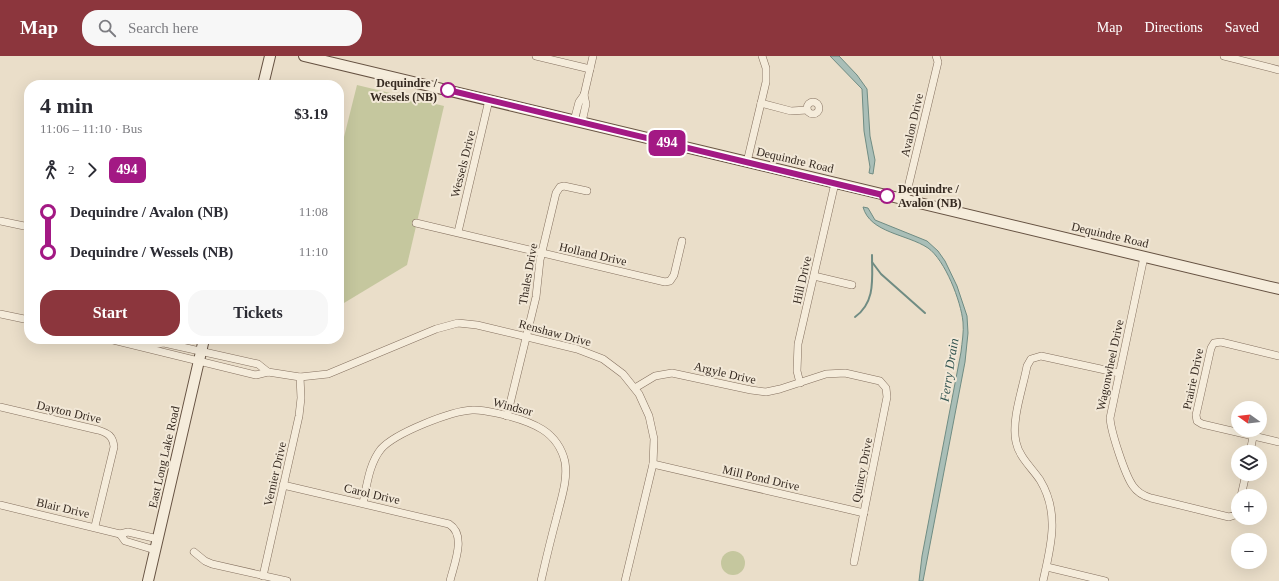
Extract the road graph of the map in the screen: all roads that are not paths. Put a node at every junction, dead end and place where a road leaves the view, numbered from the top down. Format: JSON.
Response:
{"nodes":[{"id":1,"x":270,"y":56,"type":"edge"},
{"id":2,"x":304,"y":56,"type":"edge"},
{"id":3,"x":536,"y":56,"type":"edge"},
{"id":4,"x":593,"y":56,"type":"edge"},
{"id":5,"x":762,"y":56,"type":"edge"},
{"id":6,"x":936,"y":56,"type":"edge"},
{"id":7,"x":1224,"y":56,"type":"edge"},
{"id":8,"x":590,"y":69,"type":"junction"},
{"id":9,"x":1279,"y":70,"type":"edge"},
{"id":10,"x":265,"y":80,"type":"edge"},
{"id":11,"x":489,"y":100,"type":"junction"},
{"id":12,"x":761,"y":103,"type":"junction"},
{"id":13,"x":807,"y":110,"type":"dead end"},
{"id":14,"x":578,"y":121,"type":"junction"},
{"id":15,"x":747,"y":162,"type":"junction"},
{"id":16,"x":835,"y":183,"type":"junction"},
{"id":17,"x":587,"y":191,"type":"dead end"},
{"id":18,"x":905,"y":200,"type":"junction"},
{"id":19,"x":0,"y":221,"type":"edge"},
{"id":20,"x":416,"y":223,"type":"dead end"},
{"id":21,"x":24,"y":226,"type":"edge"},
{"id":22,"x":458,"y":232,"type":"junction"},
{"id":23,"x":682,"y":241,"type":"dead end"},
{"id":24,"x":542,"y":253,"type":"junction"},
{"id":25,"x":1144,"y":257,"type":"junction"},
{"id":26,"x":814,"y":276,"type":"junction"},
{"id":27,"x":852,"y":285,"type":"dead end"},
{"id":28,"x":1279,"y":289,"type":"edge"},
{"id":29,"x":0,"y":314,"type":"edge"},
{"id":30,"x":24,"y":319,"type":"edge"},
{"id":31,"x":526,"y":337,"type":"junction"},
{"id":32,"x":136,"y":344,"type":"edge"},
{"id":33,"x":154,"y":344,"type":"edge"},
{"id":34,"x":172,"y":344,"type":"edge"},
{"id":35,"x":203,"y":344,"type":"edge"},
{"id":36,"x":143,"y":346,"type":"junction"},
{"id":37,"x":202,"y":351,"type":"junction"},
{"id":38,"x":1279,"y":356,"type":"edge"},
{"id":39,"x":199,"y":362,"type":"junction"},
{"id":40,"x":268,"y":372,"type":"junction"},
{"id":41,"x":1119,"y":373,"type":"junction"},
{"id":42,"x":300,"y":377,"type":"junction"},
{"id":43,"x":800,"y":383,"type":"junction"},
{"id":44,"x":882,"y":383,"type":"joint"},
{"id":45,"x":634,"y":388,"type":"junction"},
{"id":46,"x":0,"y":407,"type":"edge"},
{"id":47,"x":507,"y":416,"type":"junction"},
{"id":48,"x":1231,"y":431,"type":"edge"},
{"id":49,"x":1253,"y":437,"type":"joint"},
{"id":50,"x":1279,"y":442,"type":"edge"},
{"id":51,"x":1251,"y":445,"type":"edge"},
{"id":52,"x":653,"y":464,"type":"junction"},
{"id":53,"x":283,"y":485,"type":"junction"},
{"id":54,"x":363,"y":504,"type":"junction"},
{"id":55,"x":0,"y":505,"type":"edge"},
{"id":56,"x":864,"y":513,"type":"junction"},
{"id":57,"x":1231,"y":516,"type":"edge"},
{"id":58,"x":95,"y":526,"type":"junction"},
{"id":59,"x":120,"y":534,"type":"junction"},
{"id":60,"x":158,"y":539,"type":"junction"},
{"id":61,"x":155,"y":550,"type":"junction"},
{"id":62,"x":194,"y":552,"type":"dead end"},
{"id":63,"x":854,"y":562,"type":"dead end"},
{"id":64,"x":1046,"y":567,"type":"junction"},
{"id":65,"x":263,"y":576,"type":"junction"},
{"id":66,"x":148,"y":581,"type":"edge"},
{"id":67,"x":287,"y":581,"type":"edge"},
{"id":68,"x":450,"y":581,"type":"edge"},
{"id":69,"x":541,"y":581,"type":"edge"},
{"id":70,"x":625,"y":581,"type":"edge"},
{"id":71,"x":1043,"y":581,"type":"edge"},
{"id":72,"x":1105,"y":581,"type":"edge"}],
"edges":[{"from":1,"to":10,"type":"main road"},
{"from":2,"to":11,"type":"main road","name":"Dequindre Road"},
{"from":3,"to":8,"type":"street"},
{"from":4,"to":8,"type":"street"},
{"from":5,"to":12,"type":"street"},
{"from":6,"to":18,"type":"street","name":"Avalon Drive"},
{"from":7,"to":9,"type":"street"},
{"from":8,"to":14,"type":"street"},
{"from":11,"to":14,"type":"main road","name":"Dequindre Road"},
{"from":11,"to":22,"type":"street","name":"Wessels Drive"},
{"from":12,"to":13,"type":"street"},
{"from":12,"to":15,"type":"street"},
{"from":14,"to":15,"type":"main road","name":"Dequindre Road"},
{"from":15,"to":16,"type":"main road","name":"Dequindre Road"},
{"from":16,"to":18,"type":"main road","name":"Dequindre Road"},
{"from":16,"to":26,"type":"street","name":"Hill Drive"},
{"from":17,"to":24,"type":"street","name":"Thales Drive"},
{"from":18,"to":25,"type":"main road","name":"Dequindre Road"},
{"from":19,"to":21,"type":"street"},
{"from":20,"to":22,"type":"street","name":"Holland Drive"},
{"from":22,"to":24,"type":"street","name":"Holland Drive"},
{"from":23,"to":24,"type":"street","name":"Holland Drive"},
{"from":24,"to":31,"type":"street","name":"Thales Drive"},
{"from":25,"to":28,"type":"main road","name":"Dequindre Road"},
{"from":25,"to":41,"type":"street","name":"Wagonwheel Drive"},
{"from":26,"to":27,"type":"street"},
{"from":26,"to":43,"type":"street","name":"Hill Drive"},
{"from":29,"to":30,"type":"street"},
{"from":31,"to":42,"type":"street","name":"Renshaw Drive"},
{"from":31,"to":45,"type":"street","name":"Renshaw Drive"},
{"from":31,"to":47,"type":"street","name":"Thales Drive"},
{"from":32,"to":36,"type":"street","name":"Renshaw Drive"},
{"from":33,"to":36,"type":"street","name":"Renshaw Drive"},
{"from":34,"to":37,"type":"street","name":"Renshaw Drive"},
{"from":35,"to":37,"type":"main road","name":"East Long Lake Road"},
{"from":36,"to":39,"type":"street","name":"Renshaw Drive"},
{"from":37,"to":39,"type":"main road","name":"East Long Lake Road"},
{"from":37,"to":40,"type":"street","name":"Renshaw Drive"},
{"from":38,"to":48,"type":"street","name":"Prairie Drive"},
{"from":39,"to":40,"type":"street","name":"Renshaw Drive"},
{"from":39,"to":60,"type":"main road","name":"East Long Lake Road"},
{"from":40,"to":42,"type":"street","name":"Renshaw Drive"},
{"from":41,"to":57,"type":"street","name":"Wagonwheel Drive"},
{"from":41,"to":64,"type":"street"},
{"from":42,"to":53,"type":"street","name":"Vernier Drive"},
{"from":43,"to":44,"type":"street","name":"Argyle Drive"},
{"from":43,"to":45,"type":"street","name":"Argyle Drive"},
{"from":44,"to":56,"type":"street","name":"Quincy Drive"},
{"from":45,"to":52,"type":"street","name":"Renshaw Drive"},
{"from":46,"to":58,"type":"street","name":"Dayton Drive"},
{"from":47,"to":54,"type":"street","name":"Windsor"},
{"from":47,"to":69,"type":"street","name":"Windsor"},
{"from":49,"to":50,"type":"street"},
{"from":49,"to":51,"type":"street"},
{"from":52,"to":56,"type":"street","name":"Mill Pond Drive"},
{"from":52,"to":70,"type":"street","name":"Renshaw Drive"},
{"from":53,"to":54,"type":"street","name":"Carol Drive"},
{"from":53,"to":65,"type":"street","name":"Vernier Drive"},
{"from":54,"to":68,"type":"street","name":"Carol Drive"},
{"from":55,"to":58,"type":"street","name":"Blair Drive"},
{"from":56,"to":63,"type":"street","name":"Quincy Drive"},
{"from":58,"to":59,"type":"street","name":"Blair Drive"},
{"from":59,"to":60,"type":"street","name":"Blair Drive"},
{"from":59,"to":61,"type":"street","name":"Blair Drive"},
{"from":60,"to":61,"type":"main road","name":"East Long Lake Road"},
{"from":61,"to":66,"type":"main road","name":"East Long Lake Road"},
{"from":62,"to":65,"type":"street"},
{"from":64,"to":71,"type":"street"},
{"from":64,"to":72,"type":"street"},
{"from":65,"to":67,"type":"street"}]}
